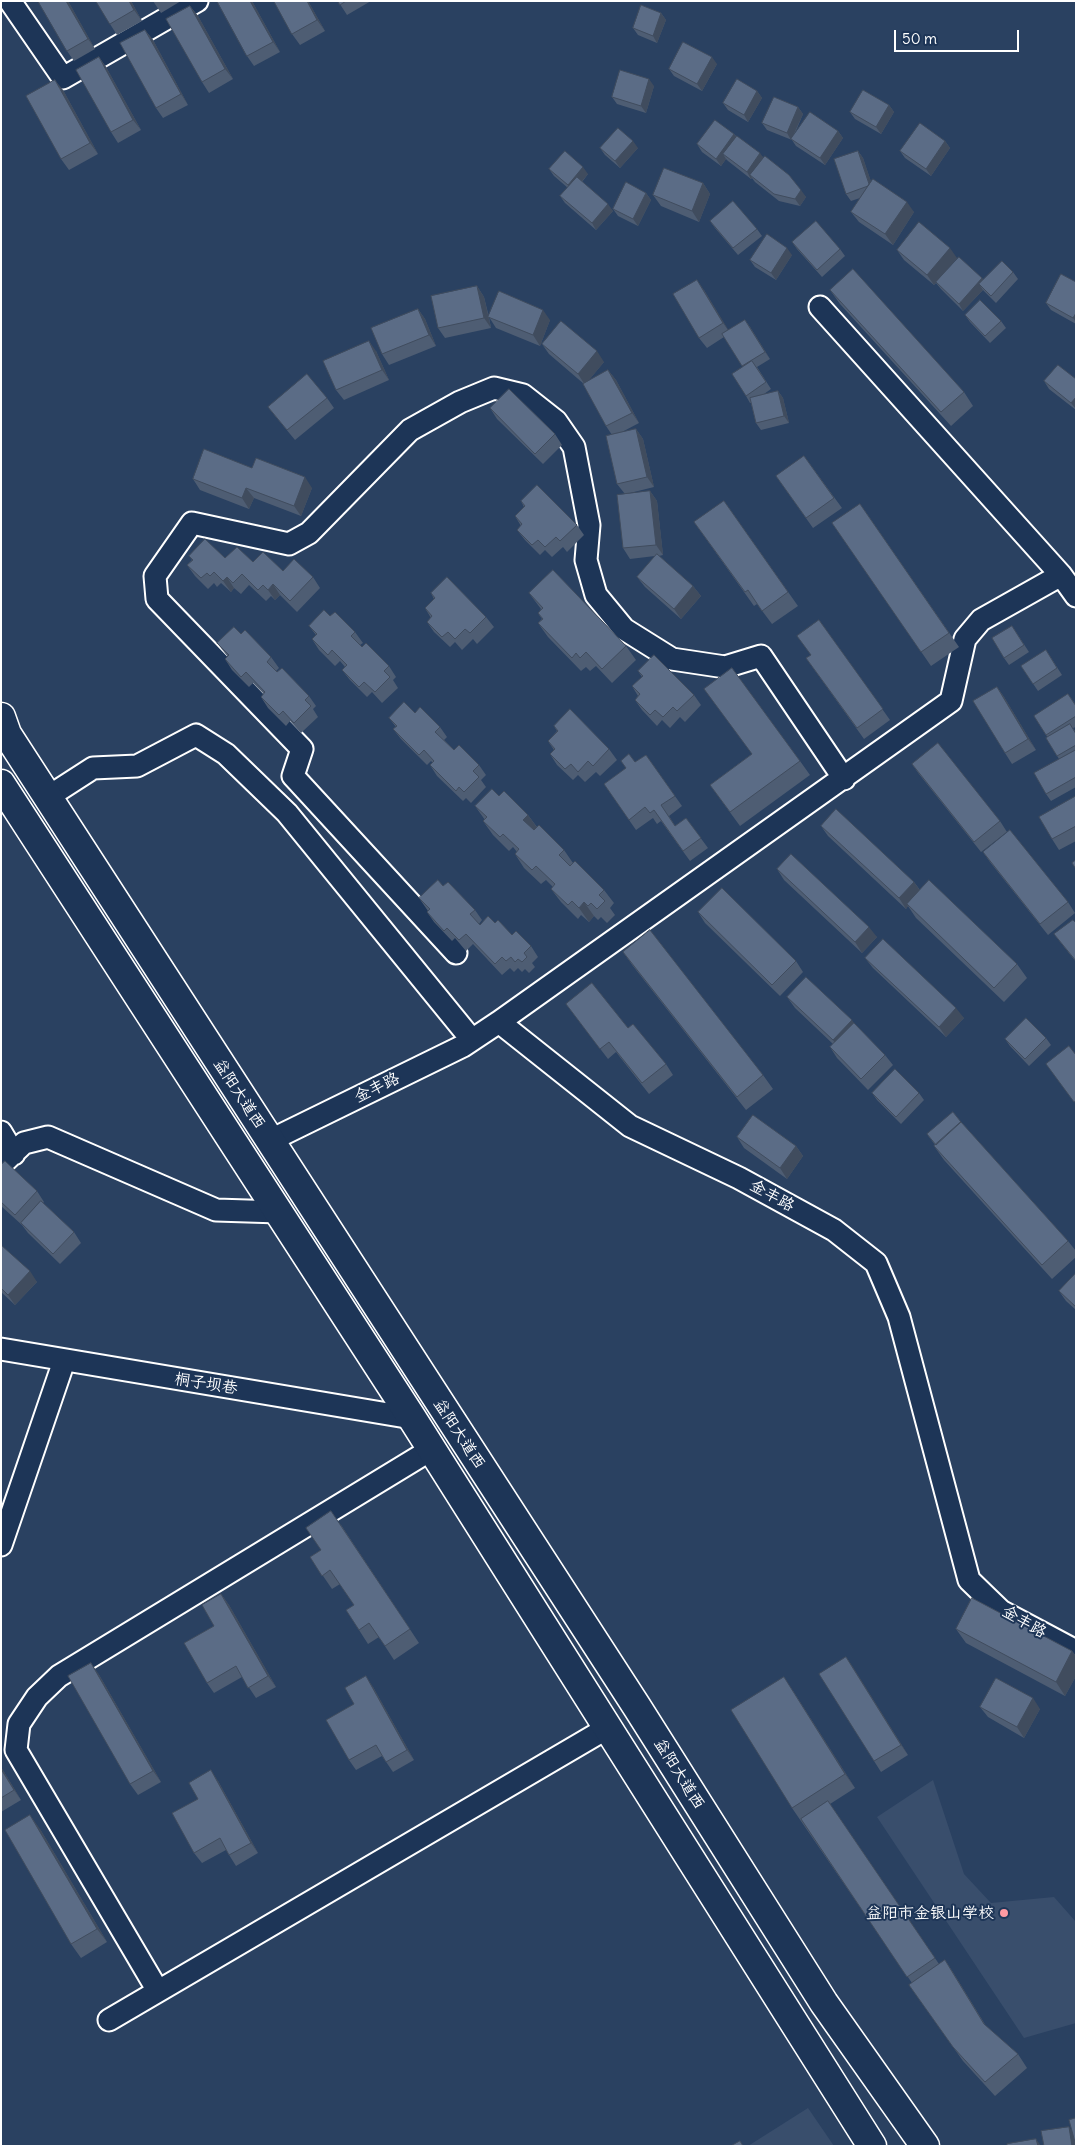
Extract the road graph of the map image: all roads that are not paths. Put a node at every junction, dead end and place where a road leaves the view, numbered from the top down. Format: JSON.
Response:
{"nodes":[{"id":1,"x":10,"y":1,"type":"edge"},
{"id":2,"x":197,"y":1,"type":"edge"},
{"id":3,"x":820,"y":307,"type":"dead end"},
{"id":4,"x":1061,"y":575,"type":"junction"},
{"id":5,"x":1076,"y":596,"type":"edge"},
{"id":6,"x":1,"y":718,"type":"edge"},
{"id":7,"x":844,"y":779,"type":"junction"},
{"id":8,"x":1,"y":784,"type":"edge"},
{"id":9,"x":48,"y":797,"type":"junction"},
{"id":10,"x":456,"y":953,"type":"dead end"},
{"id":11,"x":499,"y":1022,"type":"junction"},
{"id":12,"x":472,"y":1040,"type":"junction"},
{"id":13,"x":1,"y":1132,"type":"edge"},
{"id":14,"x":269,"y":1140,"type":"junction"},
{"id":15,"x":7,"y":1160,"type":"edge"},
{"id":16,"x":279,"y":1212,"type":"junction"},
{"id":17,"x":1,"y":1349,"type":"edge"},
{"id":18,"x":64,"y":1361,"type":"junction"},
{"id":19,"x":412,"y":1418,"type":"junction"},
{"id":20,"x":432,"y":1449,"type":"junction"},
{"id":21,"x":1,"y":1545,"type":"edge"},
{"id":22,"x":1076,"y":1651,"type":"edge"},
{"id":23,"x":609,"y":1727,"type":"junction"},
{"id":24,"x":158,"y":1991,"type":"junction"},
{"id":25,"x":109,"y":2020,"type":"dead end"},
{"id":26,"x":872,"y":2146,"type":"edge"},
{"id":27,"x":925,"y":2146,"type":"edge"}],
"edges":[{"from":1,"to":2,"type":"street"},
{"from":3,"to":4,"type":"street"},
{"from":4,"to":5,"type":"street"},
{"from":4,"to":7,"type":"street"},
{"from":6,"to":9,"type":"main road","name":"益阳大道西"},
{"from":7,"to":10,"type":"street"},
{"from":7,"to":11,"type":"street"},
{"from":8,"to":16,"type":"main road","name":"益阳大道西"},
{"from":9,"to":12,"type":"street"},
{"from":9,"to":14,"type":"main road","name":"益阳大道西"},
{"from":11,"to":12,"type":"street","name":"金丰路"},
{"from":11,"to":22,"type":"street","name":"金丰路"},
{"from":12,"to":14,"type":"street","name":"金丰路"},
{"from":13,"to":15,"type":"street"},
{"from":14,"to":27,"type":"main road","name":"益阳大道西"},
{"from":15,"to":16,"type":"street"},
{"from":16,"to":19,"type":"main road","name":"益阳大道西"},
{"from":17,"to":18,"type":"street","name":"桐子坝巷"},
{"from":18,"to":19,"type":"street","name":"桐子坝巷"},
{"from":18,"to":21,"type":"street"},
{"from":19,"to":20,"type":"main road","name":"益阳大道西"},
{"from":20,"to":23,"type":"main road","name":"益阳大道西"},
{"from":20,"to":24,"type":"street"},
{"from":23,"to":24,"type":"street"},
{"from":23,"to":26,"type":"main road","name":"益阳大道西"},
{"from":24,"to":25,"type":"street"}]}
